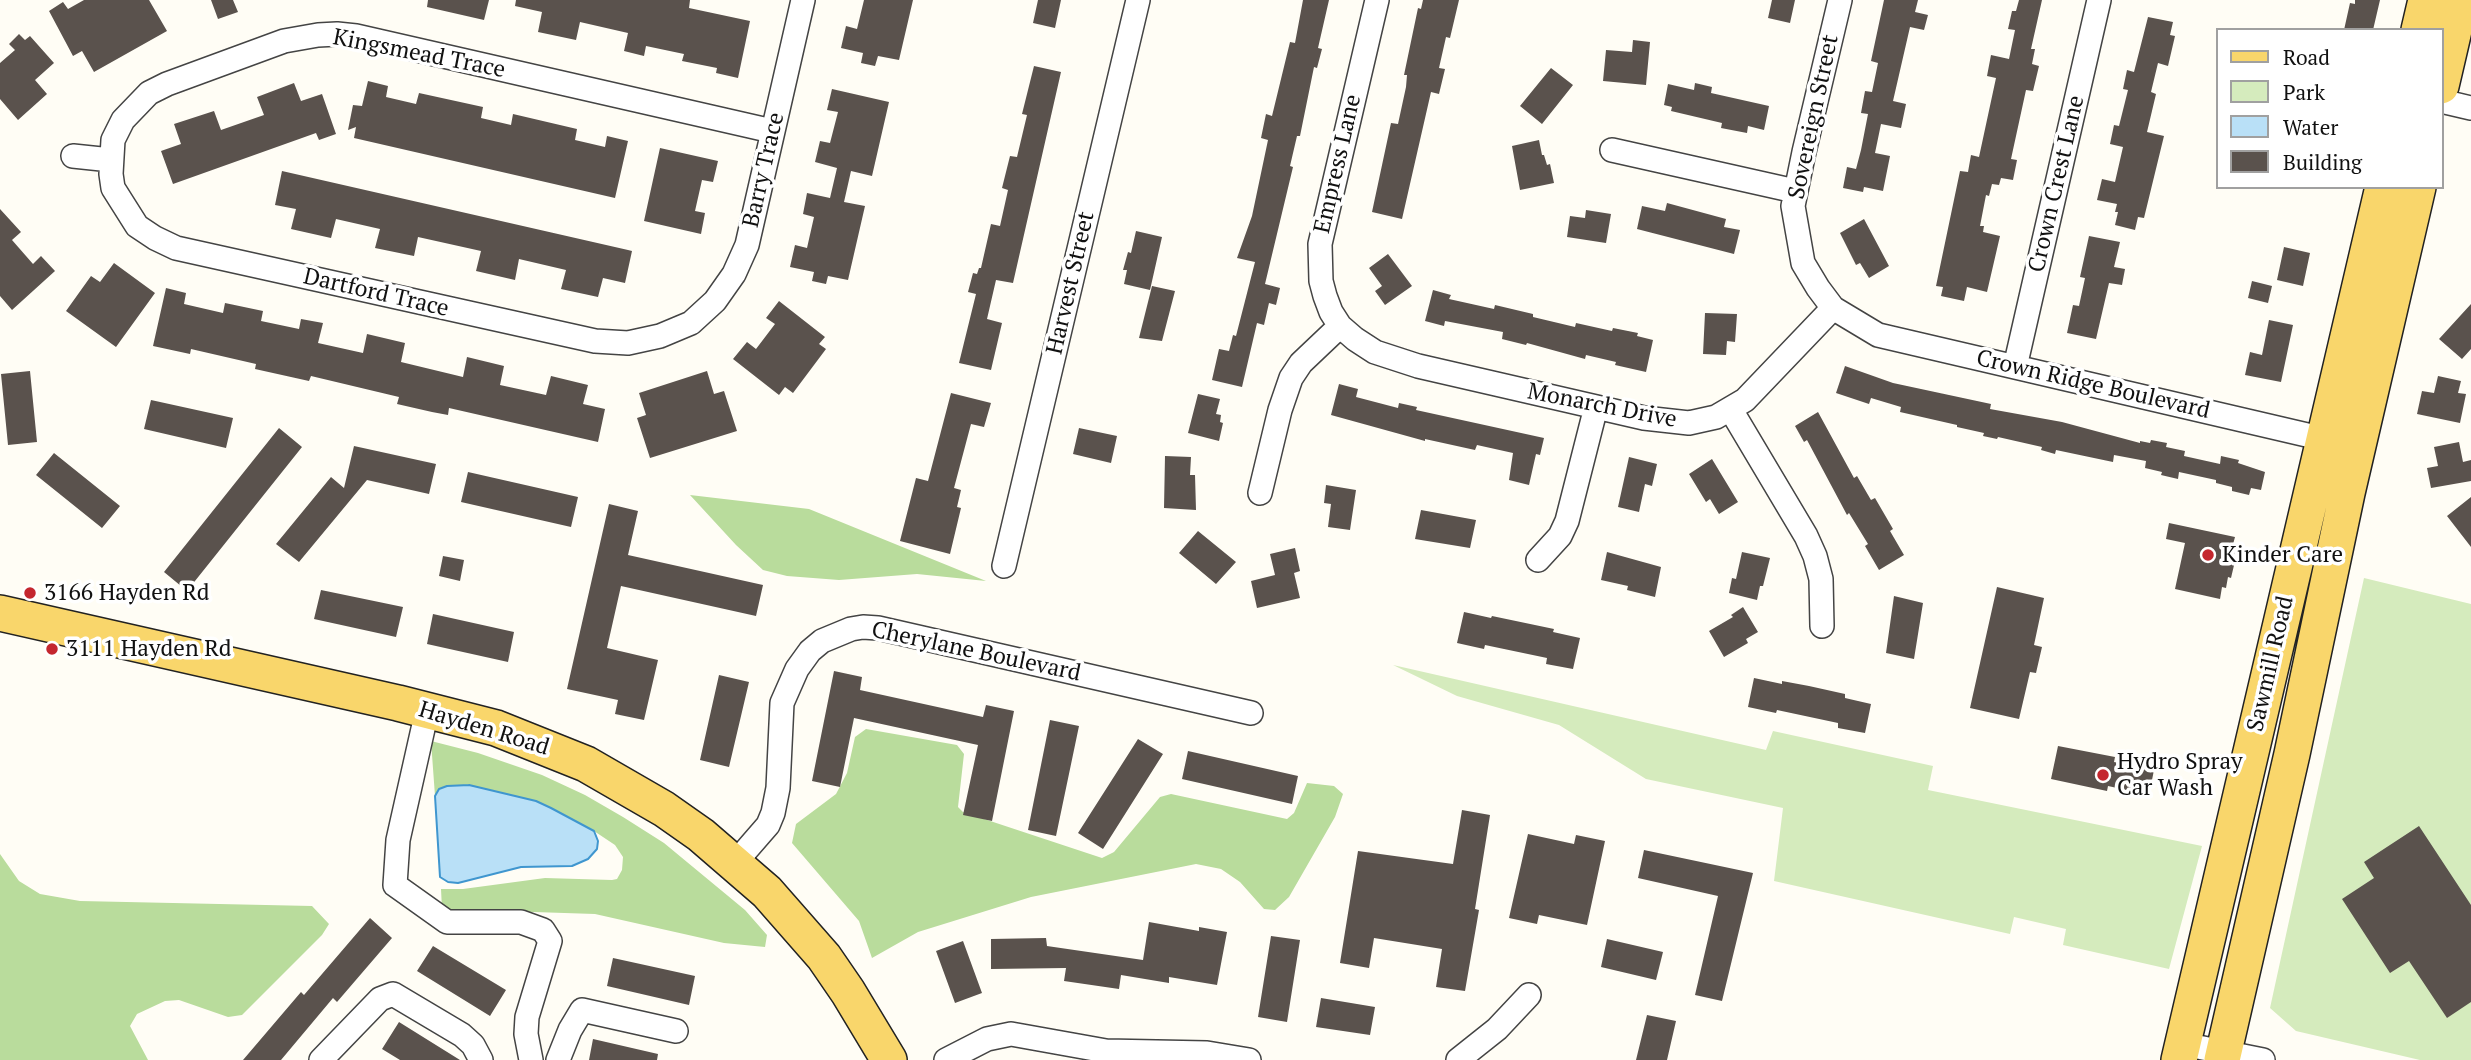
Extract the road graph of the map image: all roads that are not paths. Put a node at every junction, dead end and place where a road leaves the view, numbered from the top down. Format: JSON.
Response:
{"nodes":[{"id":1,"x":803,"y":0,"type":"edge"},
{"id":2,"x":1138,"y":0,"type":"edge"},
{"id":3,"x":1377,"y":0,"type":"edge"},
{"id":4,"x":1840,"y":0,"type":"edge"},
{"id":5,"x":2099,"y":0,"type":"edge"},
{"id":6,"x":2426,"y":0,"type":"edge"},
{"id":7,"x":2461,"y":0,"type":"edge"},
{"id":8,"x":2419,"y":28,"type":"edge"},
{"id":9,"x":2443,"y":77,"type":"edge"},
{"id":10,"x":2443,"y":101,"type":"edge"},
{"id":11,"x":2471,"y":107,"type":"edge"},
{"id":12,"x":772,"y":131,"type":"junction"},
{"id":13,"x":1612,"y":150,"type":"dead end"},
{"id":14,"x":73,"y":156,"type":"dead end"},
{"id":15,"x":111,"y":160,"type":"junction"},
{"id":16,"x":2384,"y":189,"type":"edge"},
{"id":17,"x":2417,"y":189,"type":"edge"},
{"id":18,"x":1795,"y":191,"type":"junction"},
{"id":19,"x":1833,"y":308,"type":"junction"},
{"id":20,"x":691,"y":323,"type":"joint"},
{"id":21,"x":1340,"y":326,"type":"junction"},
{"id":22,"x":2015,"y":367,"type":"junction"},
{"id":23,"x":1596,"y":407,"type":"junction"},
{"id":24,"x":1731,"y":410,"type":"junction"},
{"id":25,"x":2342,"y":443,"type":"junction"},
{"id":26,"x":1260,"y":492,"type":"dead end"},
{"id":27,"x":1538,"y":561,"type":"dead end"},
{"id":28,"x":1004,"y":566,"type":"dead end"},
{"id":29,"x":0,"y":613,"type":"edge"},
{"id":30,"x":1822,"y":626,"type":"dead end"},
{"id":31,"x":427,"y":711,"type":"junction"},
{"id":32,"x":1251,"y":713,"type":"dead end"},
{"id":33,"x":735,"y":863,"type":"junction"},
{"id":34,"x":1529,"y":995,"type":"dead end"},
{"id":35,"x":676,"y":1031,"type":"dead end"},
{"id":36,"x":2181,"y":1052,"type":"edge"},
{"id":37,"x":2222,"y":1056,"type":"edge"},
{"id":38,"x":321,"y":1060,"type":"edge"},
{"id":39,"x":481,"y":1060,"type":"edge"},
{"id":40,"x":531,"y":1060,"type":"edge"},
{"id":41,"x":558,"y":1060,"type":"edge"},
{"id":42,"x":890,"y":1060,"type":"edge"},
{"id":43,"x":946,"y":1060,"type":"edge"},
{"id":44,"x":1249,"y":1060,"type":"edge"},
{"id":45,"x":1458,"y":1060,"type":"edge"},
{"id":46,"x":2263,"y":1060,"type":"edge"}],
"edges":[{"from":1,"to":12,"type":"street","name":"Barry Trace"},
{"from":2,"to":28,"type":"street","name":"Harvest Street"},
{"from":3,"to":21,"type":"street","name":"Empress Lane"},
{"from":4,"to":18,"type":"street","name":"Sovereign Street"},
{"from":5,"to":22,"type":"street","name":"Crown Crest Lane"},
{"from":6,"to":8,"type":"main road"},
{"from":7,"to":9,"type":"main road"},
{"from":10,"to":11,"type":"street"},
{"from":12,"to":15,"type":"street","name":"Kingsmead Trace"},
{"from":12,"to":20,"type":"street","name":"Barry Trace"},
{"from":13,"to":18,"type":"street"},
{"from":14,"to":15,"type":"street"},
{"from":15,"to":20,"type":"street","name":"Dartford Trace"},
{"from":16,"to":25,"type":"main road","name":"Sawmill Road"},
{"from":17,"to":25,"type":"main road","name":"Sawmill Road"},
{"from":18,"to":19,"type":"street","name":"Sovereign Street"},
{"from":19,"to":22,"type":"street","name":"Crown Ridge Boulevard"},
{"from":19,"to":24,"type":"street","name":"Monarch Drive"},
{"from":21,"to":23,"type":"street","name":"Monarch Drive"},
{"from":21,"to":26,"type":"street"},
{"from":22,"to":25,"type":"street","name":"Crown Ridge Boulevard"},
{"from":23,"to":24,"type":"street","name":"Monarch Drive"},
{"from":23,"to":27,"type":"street"},
{"from":24,"to":30,"type":"street"},
{"from":25,"to":36,"type":"main road","name":"Sawmill Road"},
{"from":25,"to":37,"type":"main road","name":"Sawmill Road"},
{"from":29,"to":31,"type":"main road","name":"Hayden Road"},
{"from":31,"to":33,"type":"main road","name":"Hayden Road"},
{"from":31,"to":40,"type":"street"},
{"from":32,"to":33,"type":"street","name":"Cherylane Boulevard"},
{"from":33,"to":42,"type":"main road","name":"Hayden Road"},
{"from":34,"to":45,"type":"street"},
{"from":35,"to":41,"type":"street"},
{"from":36,"to":37,"type":"street"},
{"from":37,"to":46,"type":"street"},
{"from":38,"to":39,"type":"street"},
{"from":43,"to":44,"type":"street"}]}
